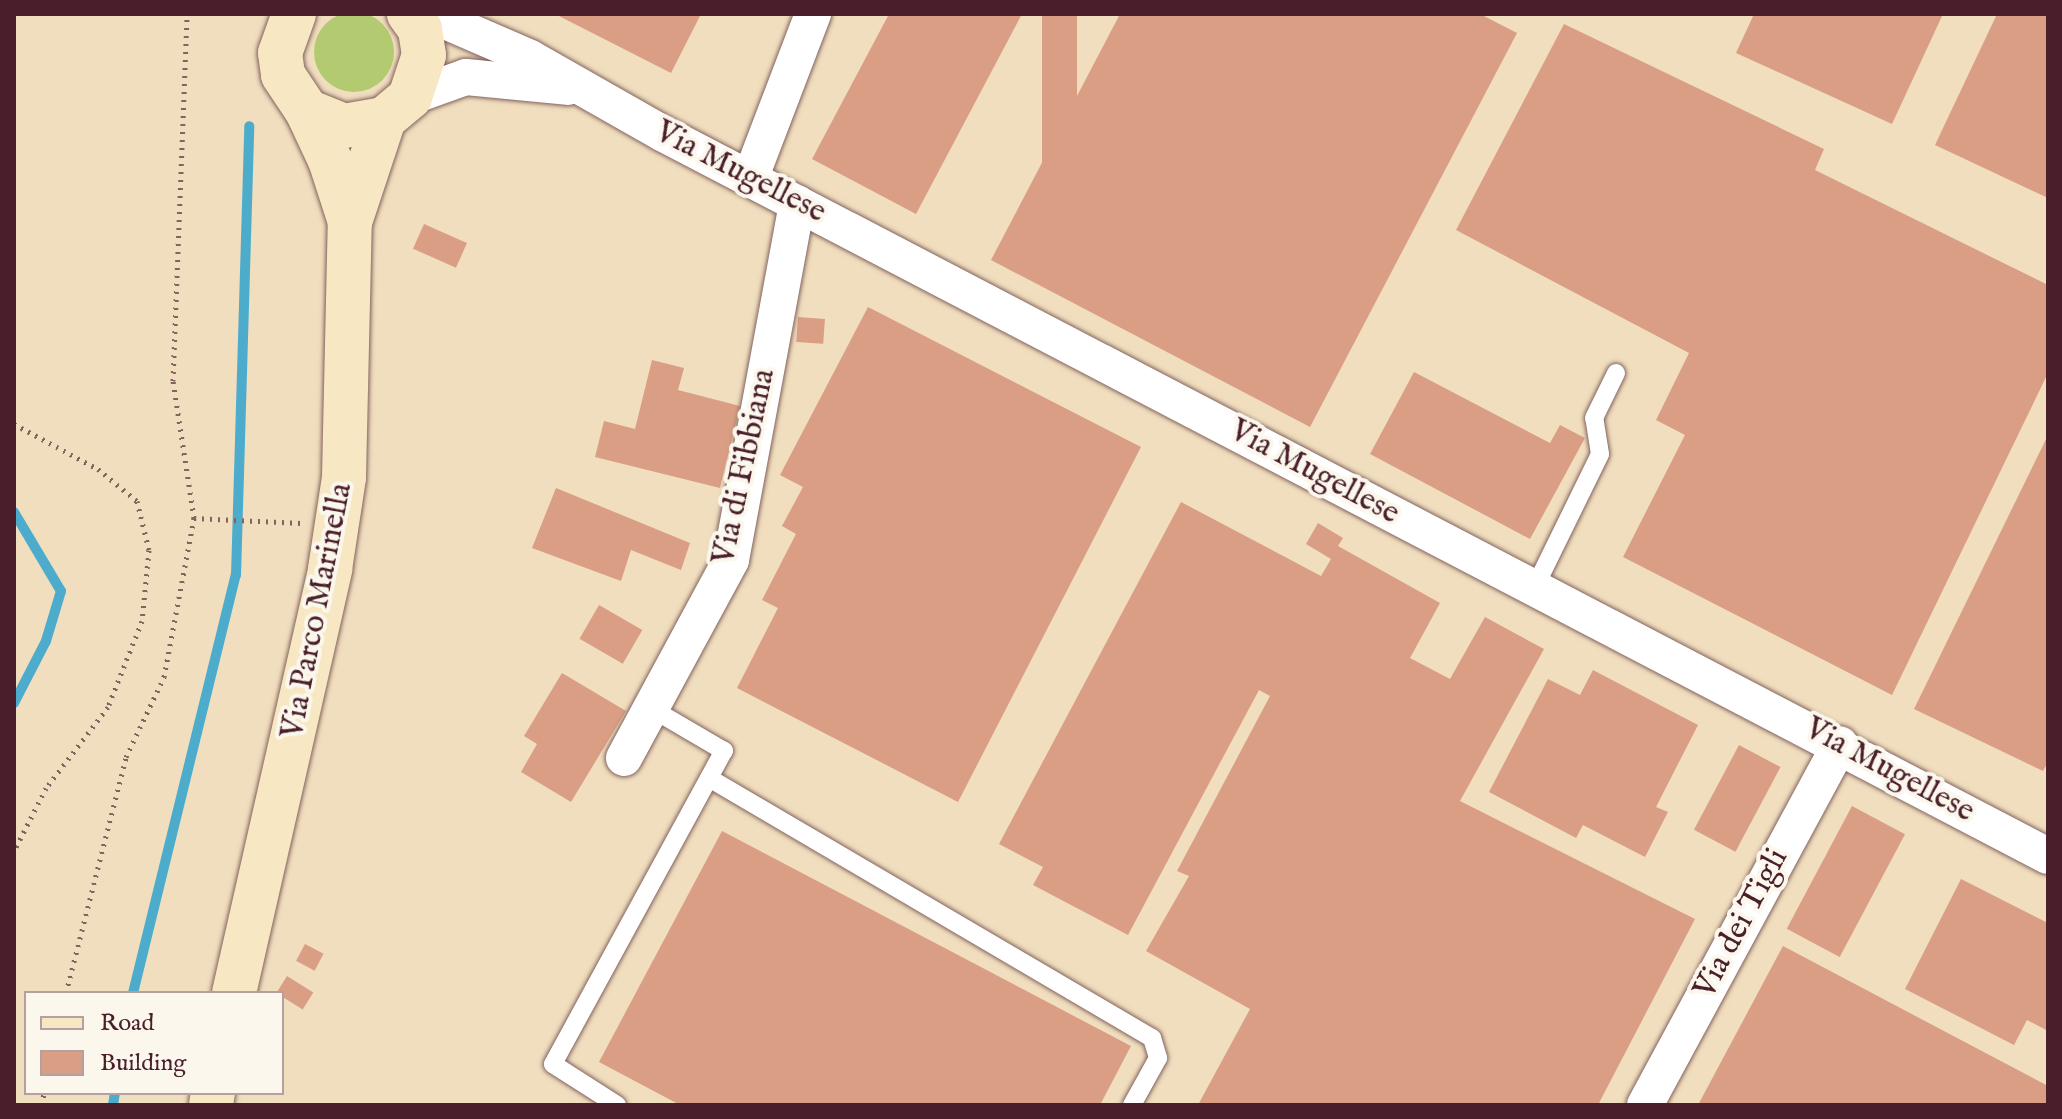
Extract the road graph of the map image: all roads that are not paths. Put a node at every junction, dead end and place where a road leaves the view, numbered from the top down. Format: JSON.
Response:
{"nodes":[{"id":1,"x":294,"y":14,"type":"edge"},
{"id":2,"x":409,"y":14,"type":"edge"},
{"id":3,"x":429,"y":14,"type":"edge"},
{"id":4,"x":813,"y":14,"type":"edge"},
{"id":5,"x":581,"y":89,"type":"junction"},
{"id":6,"x":397,"y":108,"type":"junction"},
{"id":7,"x":307,"y":111,"type":"junction"},
{"id":8,"x":750,"y":179,"type":"junction"},
{"id":9,"x":797,"y":203,"type":"junction"},
{"id":10,"x":350,"y":222,"type":"junction"},
{"id":11,"x":1616,"y":373,"type":"dead end"},
{"id":12,"x":1534,"y":589,"type":"junction"},
{"id":13,"x":649,"y":707,"type":"junction"},
{"id":14,"x":1840,"y":744,"type":"junction"},
{"id":15,"x":624,"y":758,"type":"dead end"},
{"id":16,"x":709,"y":778,"type":"junction"},
{"id":17,"x":2048,"y":856,"type":"edge"},
{"id":18,"x":234,"y":991,"type":"edge"},
{"id":19,"x":617,"y":1105,"type":"edge"},
{"id":20,"x":1132,"y":1105,"type":"edge"},
{"id":21,"x":1645,"y":1105,"type":"edge"}],
"edges":[{"from":1,"to":7,"type":"main road","name":"Via Parco Marinella"},
{"from":2,"to":6,"type":"main road","name":"Via Parco Marinella"},
{"from":3,"to":5,"type":"street","name":"Via Mugellese"},
{"from":4,"to":8,"type":"street"},
{"from":5,"to":6,"type":"street","name":"Via Mugellese"},
{"from":5,"to":8,"type":"street","name":"Via Mugellese"},
{"from":6,"to":7,"type":"main road"},
{"from":6,"to":10,"type":"main road","name":"Via Parco Marinella"},
{"from":7,"to":10,"type":"main road","name":"Via Parco Marinella"},
{"from":8,"to":9,"type":"street","name":"Via Mugellese"},
{"from":9,"to":12,"type":"street","name":"Via Mugellese"},
{"from":9,"to":13,"type":"street","name":"Via di Fibbiana"},
{"from":10,"to":18,"type":"main road","name":"Via Parco Marinella"},
{"from":11,"to":12,"type":"lane"},
{"from":12,"to":14,"type":"street","name":"Via Mugellese"},
{"from":13,"to":15,"type":"street","name":"Via di Fibbiana"},
{"from":13,"to":16,"type":"lane"},
{"from":14,"to":17,"type":"street","name":"Via Mugellese"},
{"from":14,"to":21,"type":"street","name":"Via dei Tigli"},
{"from":16,"to":19,"type":"lane"},
{"from":16,"to":20,"type":"lane"}]}
